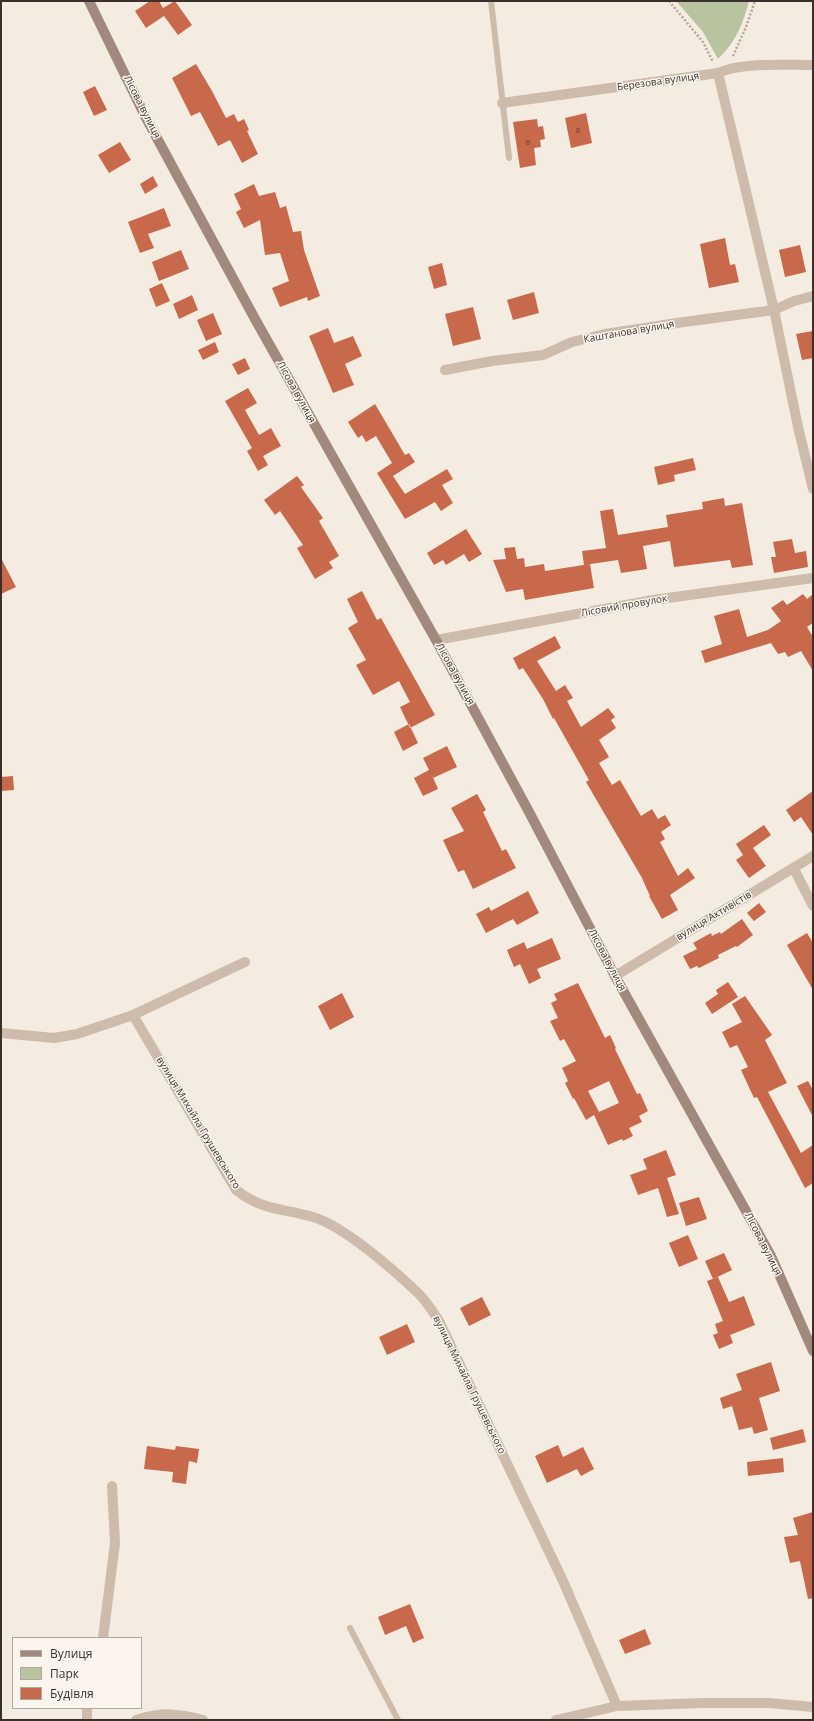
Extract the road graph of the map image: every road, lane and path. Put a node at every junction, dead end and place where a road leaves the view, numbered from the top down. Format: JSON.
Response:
{"nodes":[{"id":1,"x":89,"y":1,"type":"edge"},
{"id":2,"x":491,"y":1,"type":"edge"},
{"id":3,"x":669,"y":1,"type":"edge"},
{"id":4,"x":755,"y":1,"type":"edge"},
{"id":5,"x":813,"y":64,"type":"edge"},
{"id":6,"x":723,"y":72,"type":"junction"},
{"id":7,"x":502,"y":103,"type":"junction"},
{"id":8,"x":509,"y":158,"type":"dead end"},
{"id":9,"x":813,"y":296,"type":"edge"},
{"id":10,"x":774,"y":310,"type":"junction"},
{"id":11,"x":445,"y":370,"type":"dead end"},
{"id":12,"x":813,"y":489,"type":"edge"},
{"id":13,"x":813,"y":578,"type":"edge"},
{"id":14,"x":436,"y":640,"type":"junction"},
{"id":15,"x":813,"y":856,"type":"edge"},
{"id":16,"x":794,"y":869,"type":"junction"},
{"id":17,"x":813,"y":906,"type":"edge"},
{"id":18,"x":244,"y":962,"type":"dead end"},
{"id":19,"x":615,"y":976,"type":"junction"},
{"id":20,"x":133,"y":1015,"type":"junction"},
{"id":21,"x":1,"y":1033,"type":"edge"},
{"id":22,"x":813,"y":1351,"type":"edge"},
{"id":23,"x":112,"y":1486,"type":"dead end"},
{"id":24,"x":350,"y":1628,"type":"dead end"},
{"id":25,"x":103,"y":1637,"type":"edge"},
{"id":26,"x":617,"y":1706,"type":"junction"},
{"id":27,"x":813,"y":1707,"type":"edge"},
{"id":28,"x":87,"y":1709,"type":"edge"},
{"id":29,"x":87,"y":1720,"type":"edge"},
{"id":30,"x":136,"y":1720,"type":"edge"},
{"id":31,"x":203,"y":1720,"type":"edge"},
{"id":32,"x":398,"y":1720,"type":"edge"},
{"id":33,"x":556,"y":1720,"type":"edge"}],
"edges":[{"from":1,"to":14,"type":"street","name":"Лісова вулиця"},
{"from":2,"to":7,"type":"lane"},
{"from":3,"to":6,"type":"path"},
{"from":4,"to":6,"type":"path"},
{"from":5,"to":6,"type":"street","name":"Березова вулиця"},
{"from":6,"to":7,"type":"street","name":"Березова вулиця"},
{"from":6,"to":10,"type":"street"},
{"from":7,"to":8,"type":"lane"},
{"from":9,"to":10,"type":"street","name":"Каштанова вулиця"},
{"from":10,"to":11,"type":"street","name":"Каштанова вулиця"},
{"from":10,"to":12,"type":"street"},
{"from":13,"to":14,"type":"street","name":"Лісовий провулок"},
{"from":14,"to":19,"type":"street","name":"Лісова вулиця"},
{"from":15,"to":16,"type":"street","name":"вулиця Активістів"},
{"from":16,"to":17,"type":"street"},
{"from":16,"to":19,"type":"street","name":"вулиця Активістів"},
{"from":18,"to":20,"type":"street"},
{"from":19,"to":22,"type":"street","name":"Лісова вулиця"},
{"from":20,"to":21,"type":"street"},
{"from":20,"to":26,"type":"street","name":"вулиця Михайла Грушевського"},
{"from":23,"to":25,"type":"street"},
{"from":24,"to":32,"type":"lane"},
{"from":26,"to":27,"type":"street"},
{"from":26,"to":33,"type":"street"},
{"from":28,"to":29,"type":"street"},
{"from":30,"to":31,"type":"street"}]}
